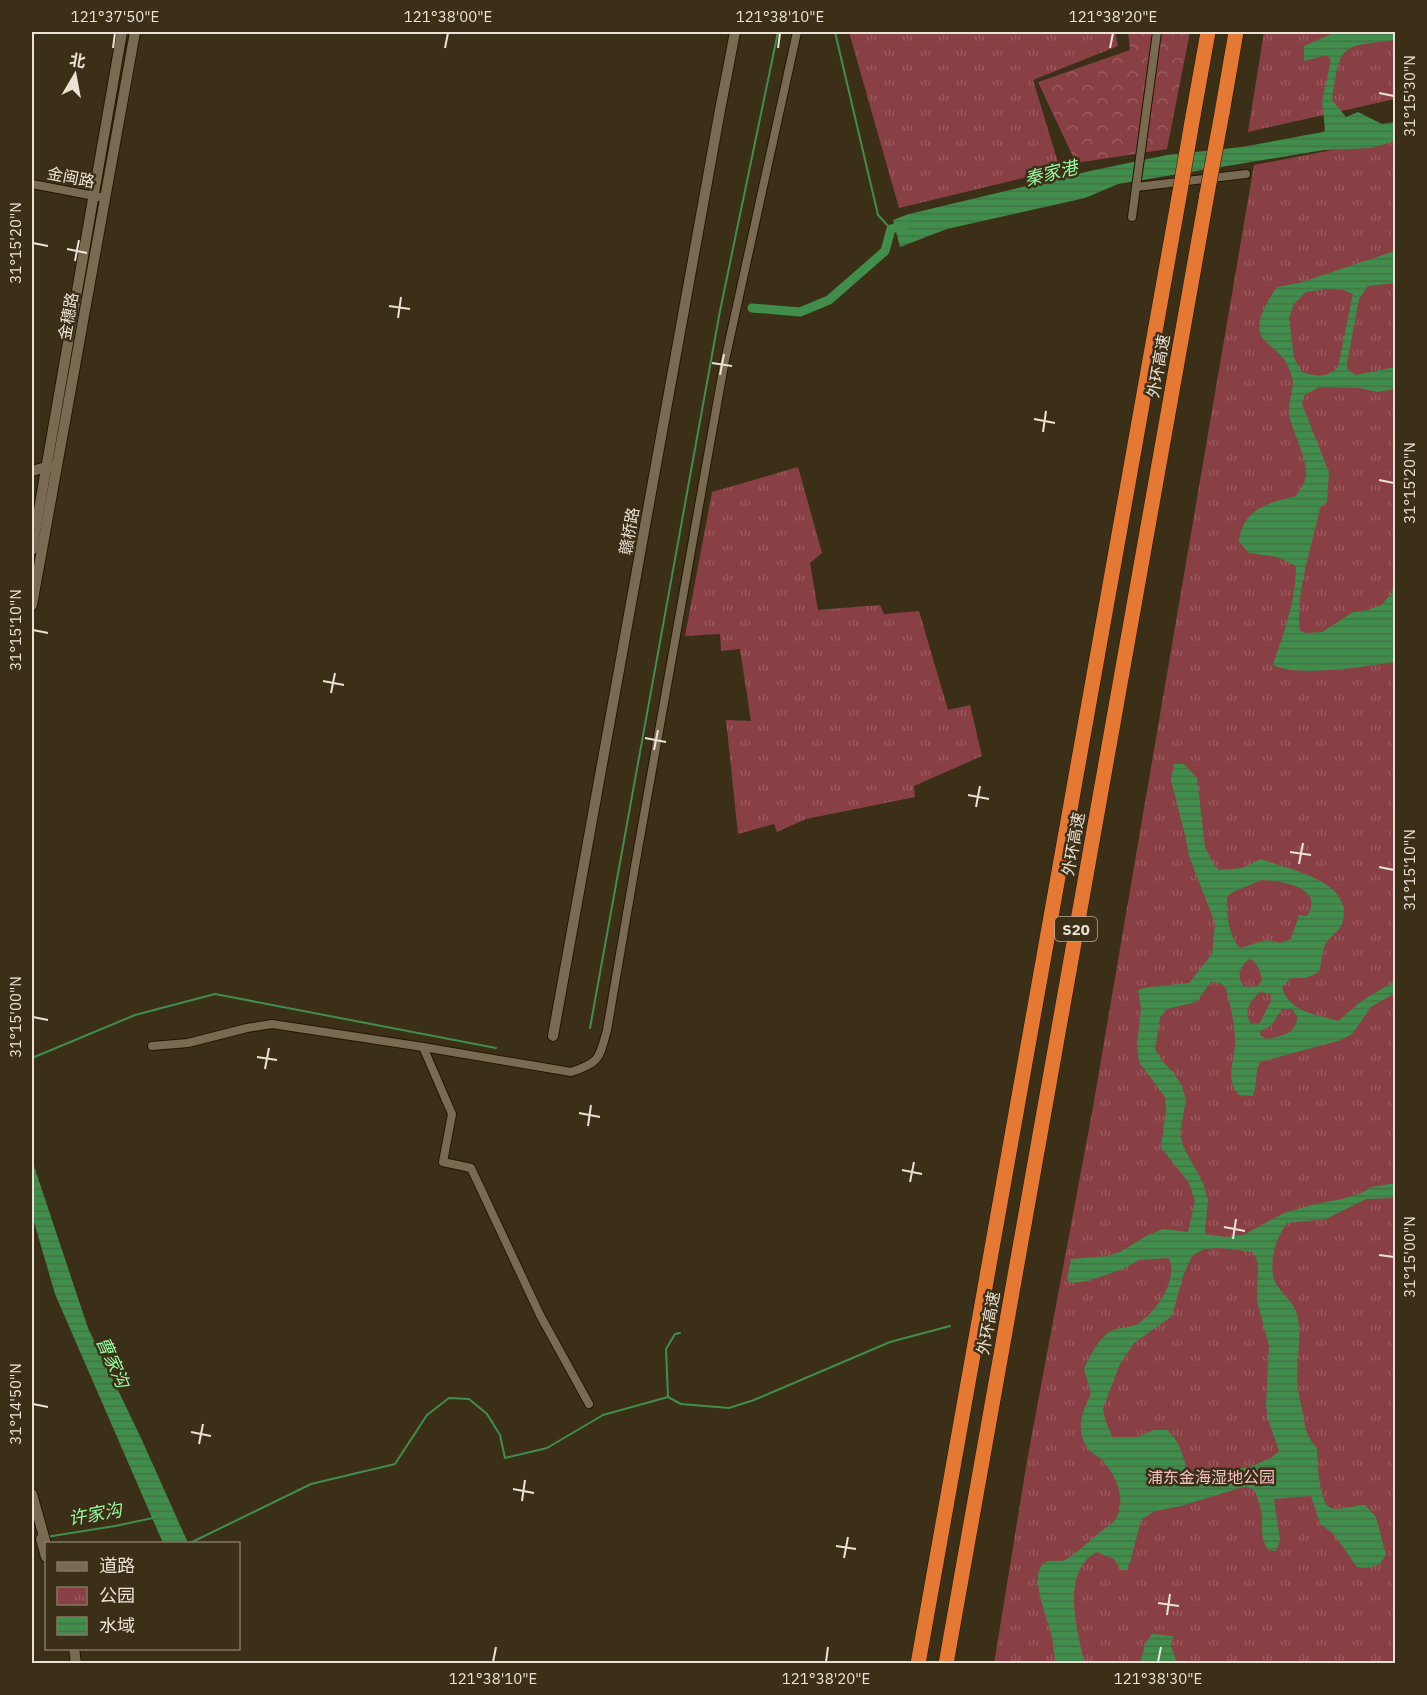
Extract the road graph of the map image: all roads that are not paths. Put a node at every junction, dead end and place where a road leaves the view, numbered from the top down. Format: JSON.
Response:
{"nodes":[{"id":1,"x":122,"y":32,"type":"edge"},
{"id":2,"x":135,"y":32,"type":"edge"},
{"id":3,"x":735,"y":32,"type":"edge"},
{"id":4,"x":797,"y":32,"type":"edge"},
{"id":5,"x":1157,"y":32,"type":"edge"},
{"id":6,"x":1208,"y":32,"type":"edge"},
{"id":7,"x":1236,"y":32,"type":"edge"},
{"id":8,"x":1246,"y":174,"type":"dead end"},
{"id":9,"x":32,"y":184,"type":"edge"},
{"id":10,"x":1136,"y":185,"type":"junction"},
{"id":11,"x":93,"y":196,"type":"junction"},
{"id":12,"x":105,"y":198,"type":"junction"},
{"id":13,"x":1132,"y":217,"type":"dead end"},
{"id":14,"x":32,"y":471,"type":"edge"},
{"id":15,"x":50,"y":471,"type":"junction"},
{"id":16,"x":32,"y":481,"type":"edge"},
{"id":17,"x":32,"y":550,"type":"edge"},
{"id":18,"x":32,"y":605,"type":"edge"},
{"id":19,"x":553,"y":1036,"type":"dead end"},
{"id":20,"x":152,"y":1046,"type":"dead end"},
{"id":21,"x":423,"y":1047,"type":"junction"},
{"id":22,"x":589,"y":1404,"type":"dead end"},
{"id":23,"x":32,"y":1494,"type":"edge"},
{"id":24,"x":34,"y":1510,"type":"edge"},
{"id":25,"x":45,"y":1546,"type":"edge"},
{"id":26,"x":918,"y":1664,"type":"edge"},
{"id":27,"x":946,"y":1664,"type":"edge"}],
"edges":[{"from":1,"to":11,"type":"street","name":"金穗路"},
{"from":2,"to":12,"type":"street","name":"金穗路"},
{"from":3,"to":19,"type":"street","name":"赣桥路"},
{"from":4,"to":21,"type":"street"},
{"from":5,"to":10,"type":"street"},
{"from":6,"to":26,"type":"highway","name":"外环高速","number":"S20","bridge":true},
{"from":7,"to":27,"type":"highway","name":"外环高速","number":"S20","bridge":true},
{"from":8,"to":10,"type":"street"},
{"from":9,"to":11,"type":"street","name":"金闽路"},
{"from":10,"to":13,"type":"street"},
{"from":11,"to":12,"type":"street","name":"金闽路"},
{"from":11,"to":15,"type":"street","name":"金穗路"},
{"from":12,"to":15,"type":"street","name":"金穗路"},
{"from":14,"to":15,"type":"street"},
{"from":15,"to":16,"type":"street"},
{"from":15,"to":17,"type":"street","name":"金穗路"},
{"from":15,"to":18,"type":"street","name":"金穗路"},
{"from":20,"to":21,"type":"street"},
{"from":21,"to":22,"type":"street"},
{"from":23,"to":24,"type":"street"},
{"from":24,"to":25,"type":"street"}]}
